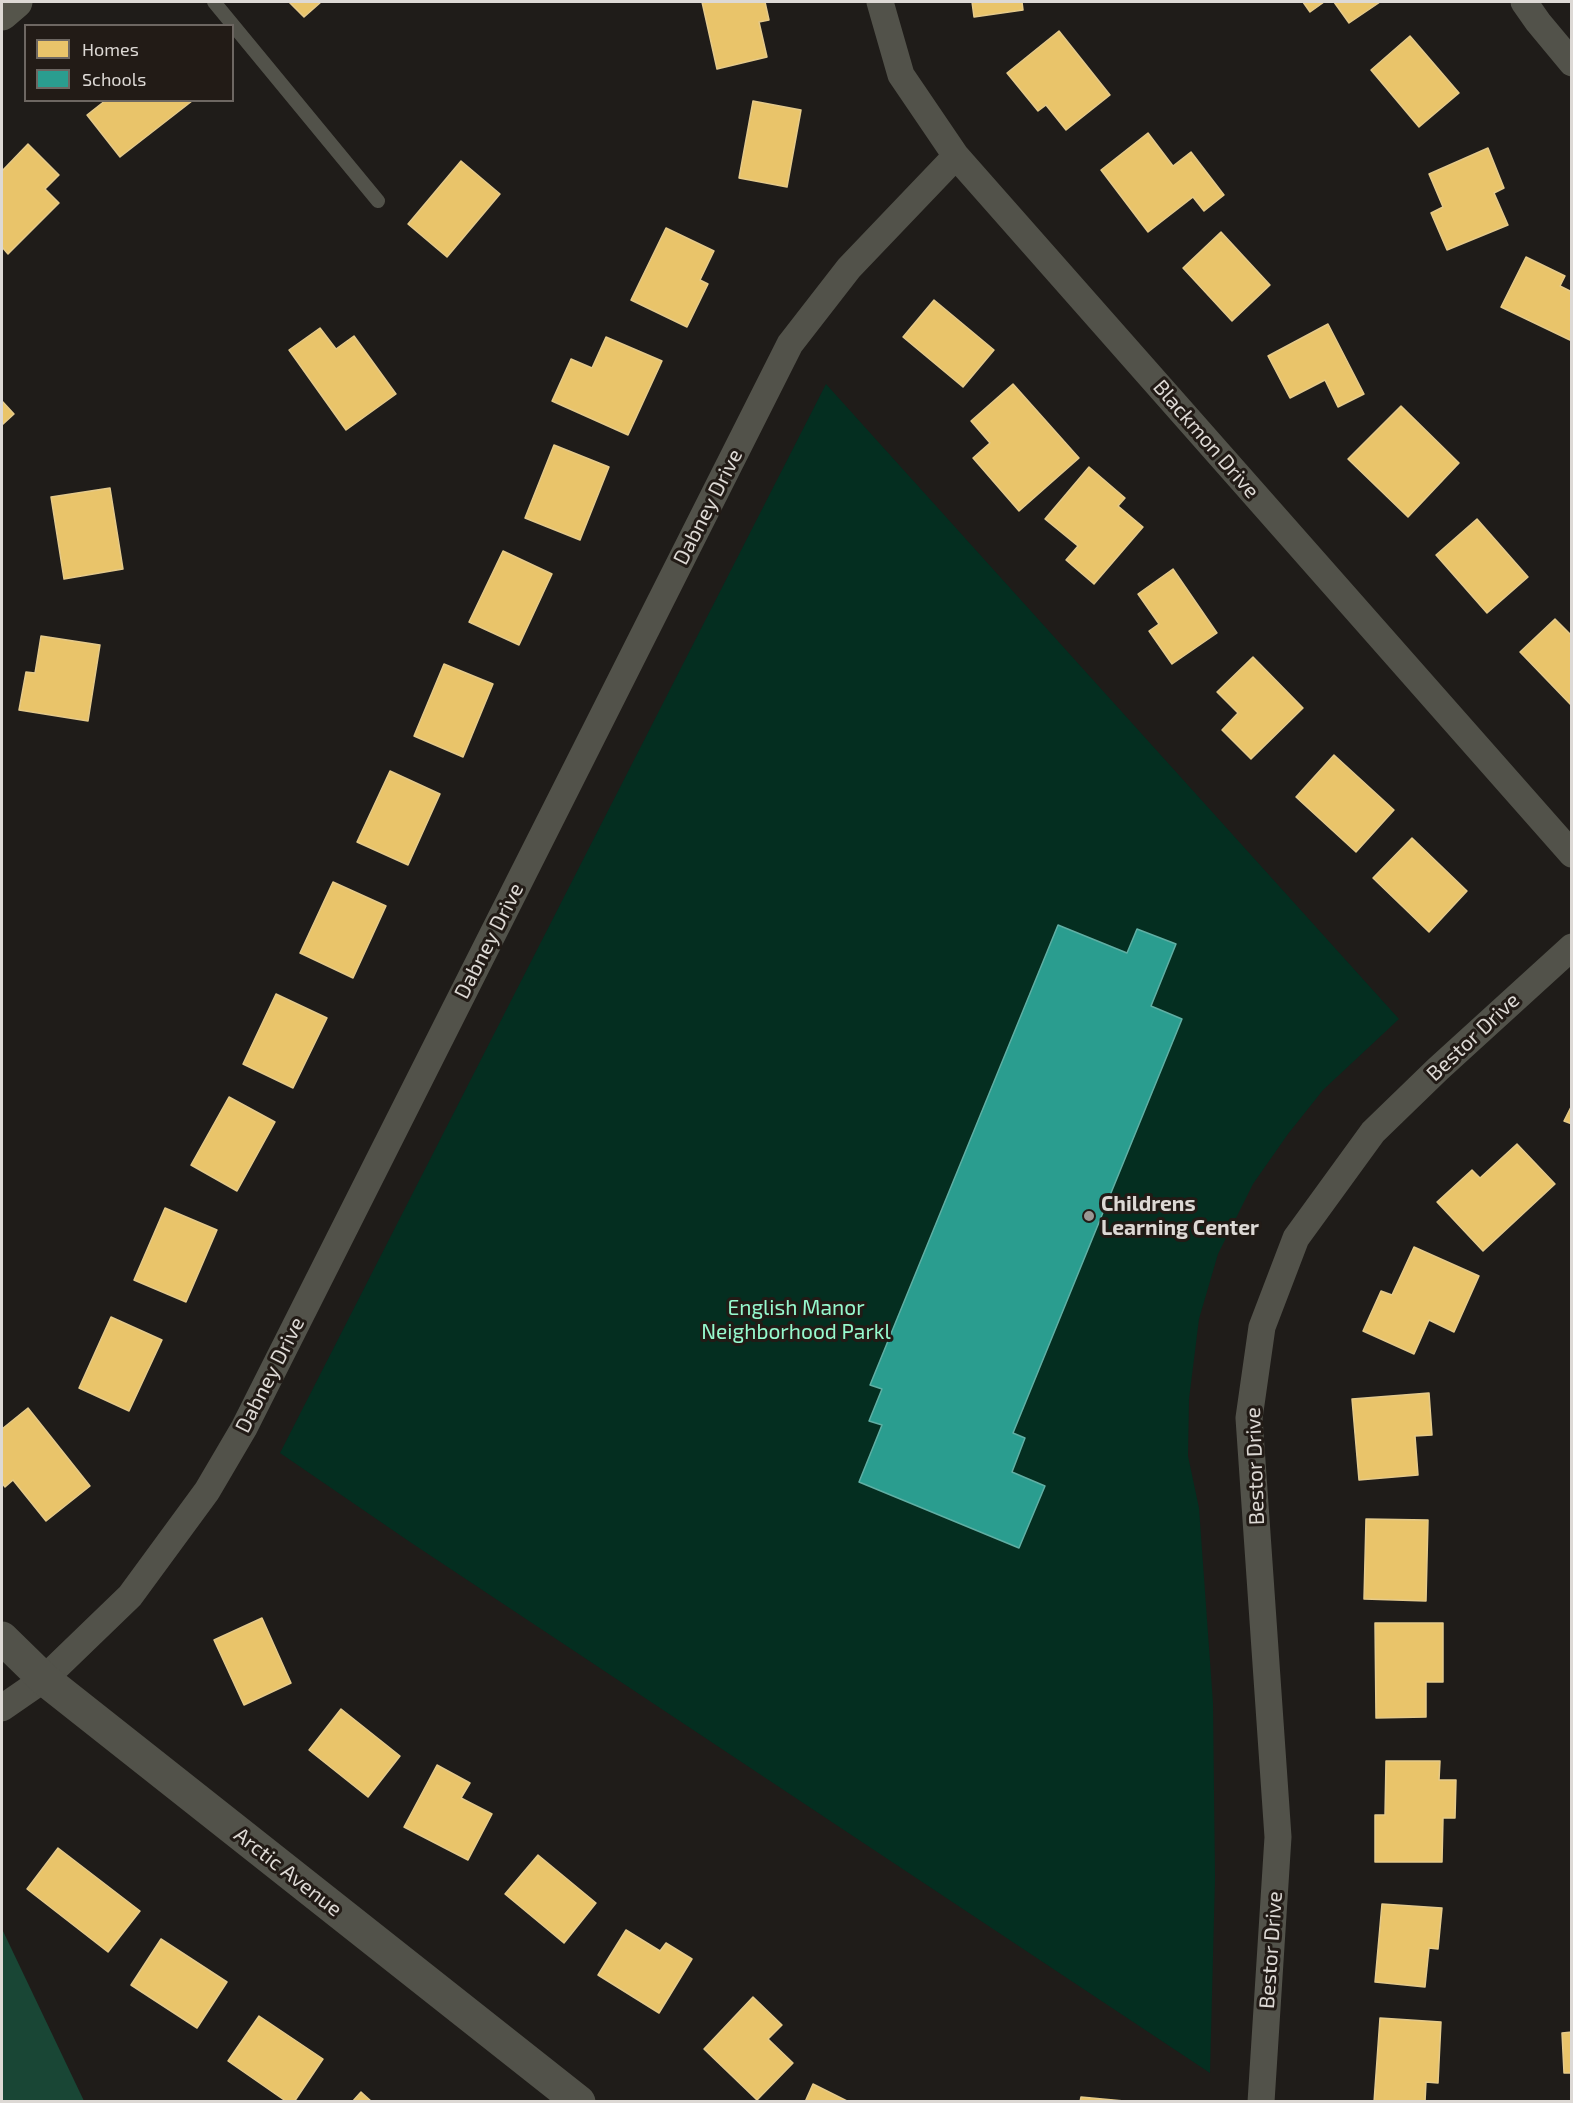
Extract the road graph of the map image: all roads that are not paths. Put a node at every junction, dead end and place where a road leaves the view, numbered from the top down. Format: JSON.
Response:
{"nodes":[{"id":1,"x":16,"y":2,"type":"edge"},
{"id":2,"x":214,"y":2,"type":"edge"},
{"id":3,"x":880,"y":2,"type":"edge"},
{"id":4,"x":1524,"y":2,"type":"edge"},
{"id":5,"x":2,"y":14,"type":"edge"},
{"id":6,"x":232,"y":24,"type":"edge"},
{"id":7,"x":234,"y":26,"type":"edge"},
{"id":8,"x":1572,"y":63,"type":"edge"},
{"id":9,"x":956,"y":156,"type":"junction"},
{"id":10,"x":378,"y":201,"type":"dead end"},
{"id":11,"x":1572,"y":854,"type":"edge"},
{"id":12,"x":1572,"y":947,"type":"edge"},
{"id":13,"x":2,"y":1638,"type":"edge"},
{"id":14,"x":44,"y":1678,"type":"junction"},
{"id":15,"x":2,"y":1708,"type":"edge"},
{"id":16,"x":579,"y":2102,"type":"edge"},
{"id":17,"x":1261,"y":2102,"type":"edge"}],
"edges":[{"from":1,"to":5,"type":"main road"},
{"from":2,"to":6,"type":"lane"},
{"from":3,"to":9,"type":"street","name":"Blackmon Drive"},
{"from":4,"to":8,"type":"street"},
{"from":7,"to":10,"type":"lane"},
{"from":9,"to":11,"type":"street","name":"Blackmon Drive"},
{"from":9,"to":14,"type":"street","name":"Dabney Drive"},
{"from":12,"to":17,"type":"street","name":"Bestor Drive"},
{"from":13,"to":14,"type":"street","name":"Arctic Avenue"},
{"from":14,"to":15,"type":"street","name":"Dabney Drive"},
{"from":14,"to":16,"type":"street","name":"Arctic Avenue"}]}
